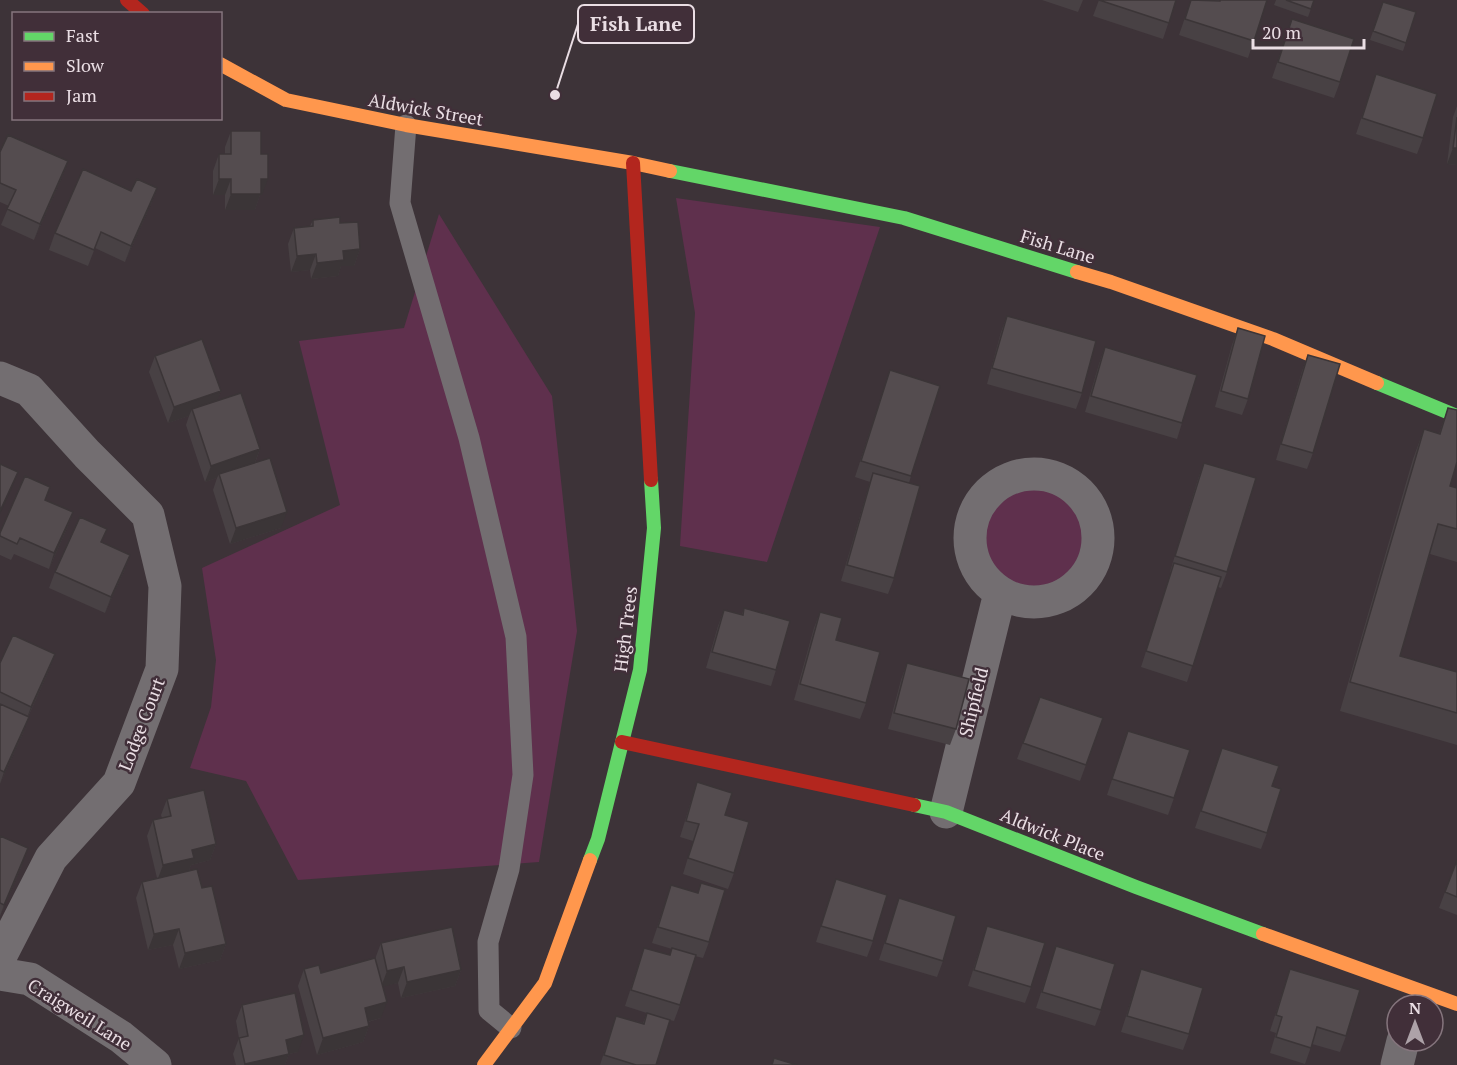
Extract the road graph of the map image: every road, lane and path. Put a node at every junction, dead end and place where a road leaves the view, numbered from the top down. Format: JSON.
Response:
{"nodes":[{"id":1,"x":128,"y":0,"type":"edge"},
{"id":2,"x":141,"y":12,"type":"edge"},
{"id":3,"x":222,"y":65,"type":"edge"},
{"id":4,"x":406,"y":125,"type":"junction"},
{"id":5,"x":633,"y":162,"type":"junction"},
{"id":6,"x":0,"y":378,"type":"edge"},
{"id":7,"x":1457,"y":416,"type":"edge"},
{"id":8,"x":1000,"y":592,"type":"dead end"},
{"id":9,"x":622,"y":742,"type":"junction"},
{"id":10,"x":946,"y":812,"type":"junction"},
{"id":11,"x":0,"y":957,"type":"edge"},
{"id":12,"x":0,"y":974,"type":"edge"},
{"id":13,"x":1401,"y":993,"type":"edge"},
{"id":14,"x":511,"y":1028,"type":"junction"},
{"id":15,"x":155,"y":1065,"type":"edge"},
{"id":16,"x":484,"y":1065,"type":"edge"}],
"edges":[{"from":1,"to":2,"type":"street"},
{"from":3,"to":4,"type":"street","name":"Aldwick Street"},
{"from":4,"to":5,"type":"street","name":"Aldwick Street"},
{"from":4,"to":14,"type":"lane"},
{"from":5,"to":7,"type":"street","name":"Fish Lane"},
{"from":5,"to":9,"type":"street","name":"High Trees"},
{"from":6,"to":11,"type":"street","name":"Lodge Court"},
{"from":8,"to":10,"type":"street","name":"Shipfield"},
{"from":9,"to":10,"type":"street","name":"Aldwick Place"},
{"from":9,"to":14,"type":"street","name":"High Trees"},
{"from":10,"to":13,"type":"street","name":"Aldwick Place"},
{"from":12,"to":15,"type":"street","name":"Craigweil Lane"},
{"from":14,"to":16,"type":"street","name":"High Trees"}]}
